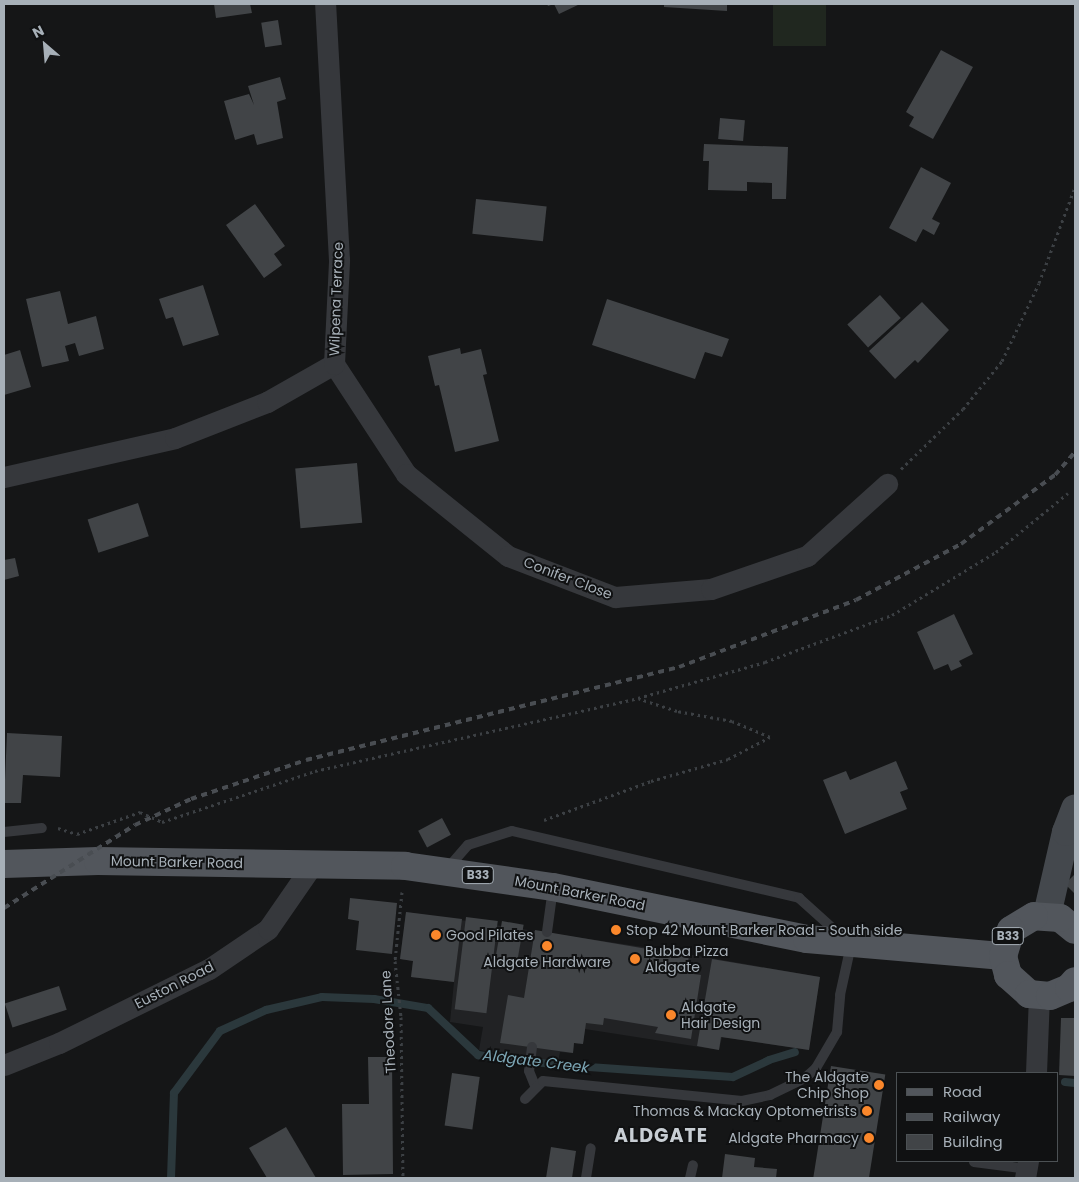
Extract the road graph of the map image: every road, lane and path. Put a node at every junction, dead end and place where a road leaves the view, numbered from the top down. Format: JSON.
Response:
{"nodes":[{"id":1,"x":325,"y":4,"type":"edge"},
{"id":2,"x":1075,"y":187,"type":"edge"},
{"id":3,"x":334,"y":364,"type":"junction"},
{"id":4,"x":4,"y":477,"type":"edge"},
{"id":5,"x":886,"y":484,"type":"joint"},
{"id":6,"x":1068,"y":493,"type":"dead end"},
{"id":7,"x":638,"y":698,"type":"junction"},
{"id":8,"x":1075,"y":808,"type":"edge"},
{"id":9,"x":42,"y":828,"type":"joint"},
{"id":10,"x":512,"y":831,"type":"junction"},
{"id":11,"x":4,"y":832,"type":"edge"},
{"id":12,"x":4,"y":864,"type":"edge"},
{"id":13,"x":313,"y":864,"type":"junction"},
{"id":14,"x":405,"y":866,"type":"junction"},
{"id":15,"x":446,"y":870,"type":"junction"},
{"id":16,"x":553,"y":887,"type":"junction"},
{"id":17,"x":1047,"y":915,"type":"junction"},
{"id":18,"x":1075,"y":930,"type":"edge"},
{"id":19,"x":547,"y":932,"type":"dead end"},
{"id":20,"x":851,"y":942,"type":"junction"},
{"id":21,"x":1003,"y":956,"type":"junction"},
{"id":22,"x":1075,"y":981,"type":"edge"},
{"id":23,"x":1039,"y":996,"type":"junction"},
{"id":24,"x":532,"y":1047,"type":"dead end"},
{"id":25,"x":1037,"y":1064,"type":"edge"},
{"id":26,"x":4,"y":1065,"type":"edge"},
{"id":27,"x":536,"y":1088,"type":"junction"},
{"id":28,"x":524,"y":1099,"type":"dead end"},
{"id":29,"x":591,"y":1148,"type":"dead end"},
{"id":30,"x":974,"y":1162,"type":"dead end"},
{"id":31,"x":693,"y":1165,"type":"dead end"},
{"id":32,"x":1027,"y":1169,"type":"edge"},
{"id":33,"x":403,"y":1178,"type":"edge"},
{"id":34,"x":586,"y":1178,"type":"edge"},
{"id":35,"x":690,"y":1178,"type":"edge"}],
"edges":[{"from":1,"to":3,"type":"street","name":"Wilpena Terrace"},
{"from":2,"to":5,"type":"path"},
{"from":3,"to":4,"type":"street","name":"Wilpena Terrace"},
{"from":3,"to":5,"type":"street","name":"Conifer Close"},
{"from":6,"to":7,"type":"path"},
{"from":7,"to":9,"type":"path"},
{"from":7,"to":10,"type":"path"},
{"from":8,"to":17,"type":"main road"},
{"from":9,"to":11,"type":"lane"},
{"from":10,"to":15,"type":"lane"},
{"from":10,"to":20,"type":"lane"},
{"from":12,"to":13,"type":"main road","name":"Mount Barker Road","number":"B33"},
{"from":13,"to":14,"type":"main road","name":"Mount Barker Road","number":"B33"},
{"from":13,"to":26,"type":"street","name":"Euston Road"},
{"from":14,"to":15,"type":"main road","name":"Mount Barker Road","number":"B33"},
{"from":14,"to":33,"type":"path","name":"Theodore Lane"},
{"from":15,"to":16,"type":"main road","name":"Mount Barker Road","number":"B33"},
{"from":16,"to":19,"type":"lane"},
{"from":16,"to":20,"type":"main road","name":"Mount Barker Road","number":"B33"},
{"from":17,"to":18,"type":"main road"},
{"from":17,"to":21,"type":"main road","number":"B33"},
{"from":20,"to":21,"type":"main road","name":"Mount Barker Road","number":"B33"},
{"from":20,"to":27,"type":"lane"},
{"from":21,"to":23,"type":"main road","number":"B33"},
{"from":22,"to":23,"type":"main road"},
{"from":23,"to":25,"type":"street"},
{"from":24,"to":27,"type":"lane"},
{"from":27,"to":28,"type":"lane"},
{"from":29,"to":34,"type":"lane"},
{"from":30,"to":32,"type":"lane"},
{"from":31,"to":35,"type":"lane"}]}
